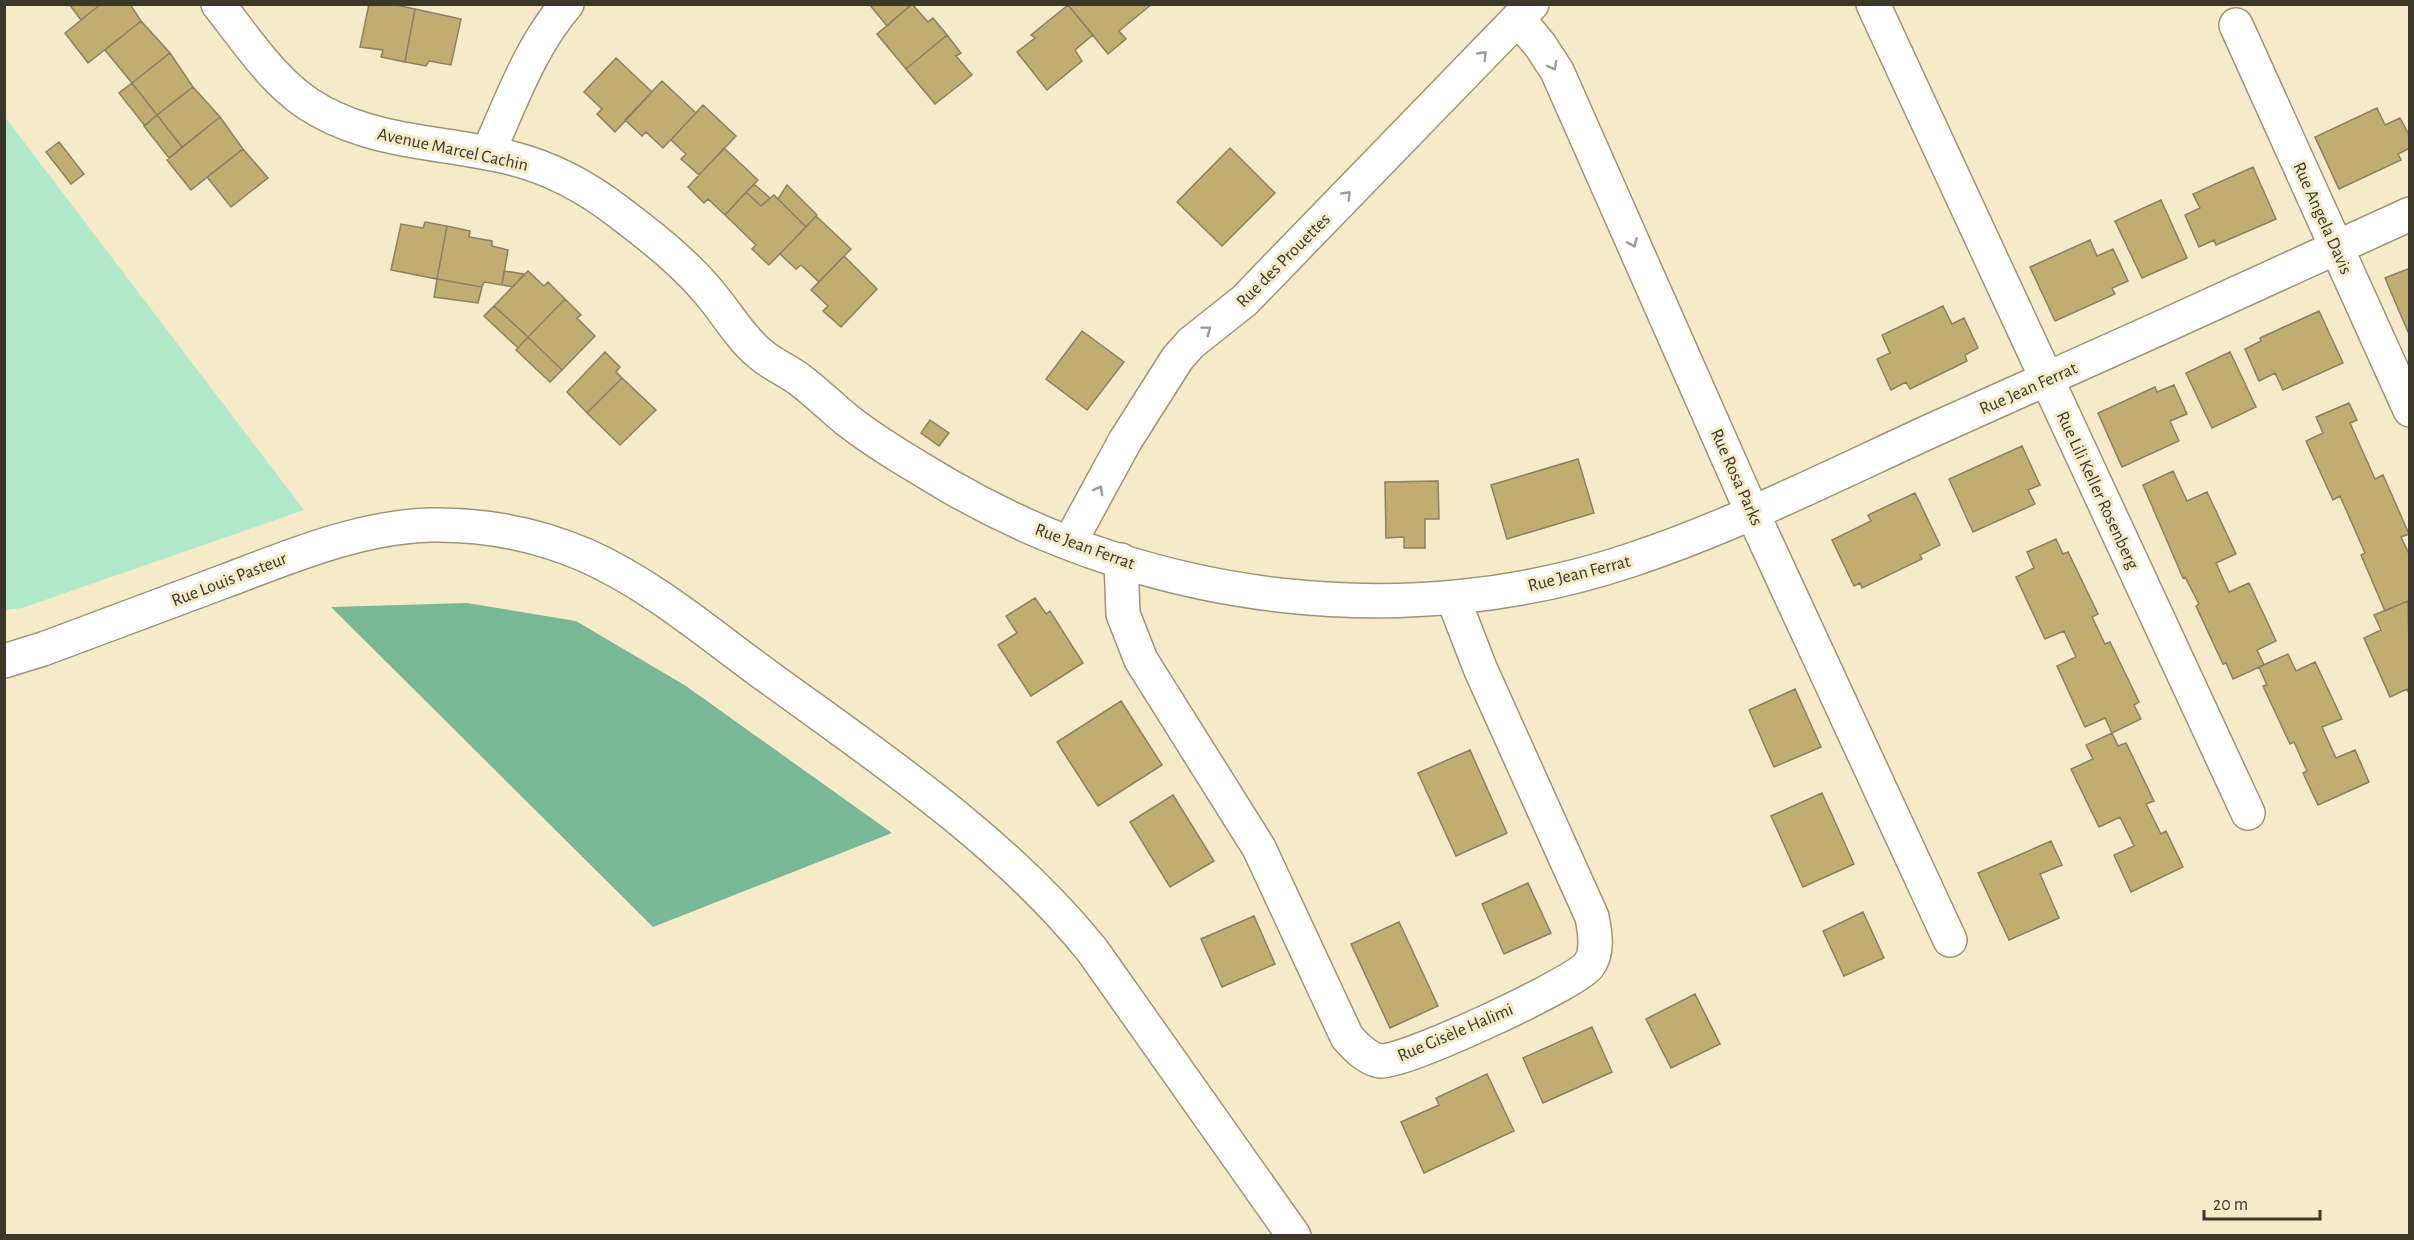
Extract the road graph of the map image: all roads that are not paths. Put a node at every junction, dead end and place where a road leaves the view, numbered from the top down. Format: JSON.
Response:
{"nodes":[{"id":1,"x":218,"y":4,"type":"edge"},
{"id":2,"x":567,"y":4,"type":"edge"},
{"id":3,"x":1873,"y":4,"type":"edge"},
{"id":4,"x":1525,"y":12,"type":"edge"},
{"id":5,"x":2236,"y":26,"type":"dead end"},
{"id":6,"x":488,"y":153,"type":"junction"},
{"id":7,"x":2409,"y":214,"type":"edge"},
{"id":8,"x":2336,"y":248,"type":"junction"},
{"id":9,"x":745,"y":339,"type":"joint"},
{"id":10,"x":2047,"y":379,"type":"junction"},
{"id":11,"x":2409,"y":410,"type":"edge"},
{"id":12,"x":1752,"y":512,"type":"junction"},
{"id":13,"x":1070,"y":542,"type":"junction"},
{"id":14,"x":1121,"y":560,"type":"junction"},
{"id":15,"x":1454,"y":598,"type":"junction"},
{"id":16,"x":4,"y":661,"type":"edge"},
{"id":17,"x":2248,"y":813,"type":"dead end"},
{"id":18,"x":1950,"y":940,"type":"dead end"},
{"id":19,"x":1294,"y":1236,"type":"edge"}],
"edges":[{"from":1,"to":6,"type":"street","name":"Avenue Marcel Cachin"},
{"from":2,"to":6,"type":"street"},
{"from":3,"to":10,"type":"street","name":"Rue Lili Keller Rosenberg"},
{"from":4,"to":12,"type":"street","name":"Rue Rosa Parks","one_way":true},
{"from":13,"to":4,"type":"street","name":"Rue des Prouettes","one_way":true},
{"from":5,"to":8,"type":"street","name":"Rue Angela Davis"},
{"from":6,"to":9,"type":"street","name":"Avenue Marcel Cachin"},
{"from":7,"to":8,"type":"street","name":"Rue Jean Ferrat"},
{"from":8,"to":10,"type":"street","name":"Rue Jean Ferrat"},
{"from":8,"to":11,"type":"street","name":"Rue Angela Davis"},
{"from":9,"to":13,"type":"street","name":"Rue Jean Ferrat"},
{"from":10,"to":12,"type":"street","name":"Rue Jean Ferrat"},
{"from":10,"to":17,"type":"street","name":"Rue Lili Keller Rosenberg"},
{"from":12,"to":15,"type":"street","name":"Rue Jean Ferrat"},
{"from":12,"to":18,"type":"street","name":"Rue Rosa Parks"},
{"from":13,"to":14,"type":"street","name":"Rue Jean Ferrat"},
{"from":14,"to":15,"type":"street","name":"Rue Jean Ferrat"},
{"from":14,"to":15,"type":"street","name":"Rue Gisèle Halimi"},
{"from":16,"to":19,"type":"street","name":"Rue Louis Pasteur"}]}
